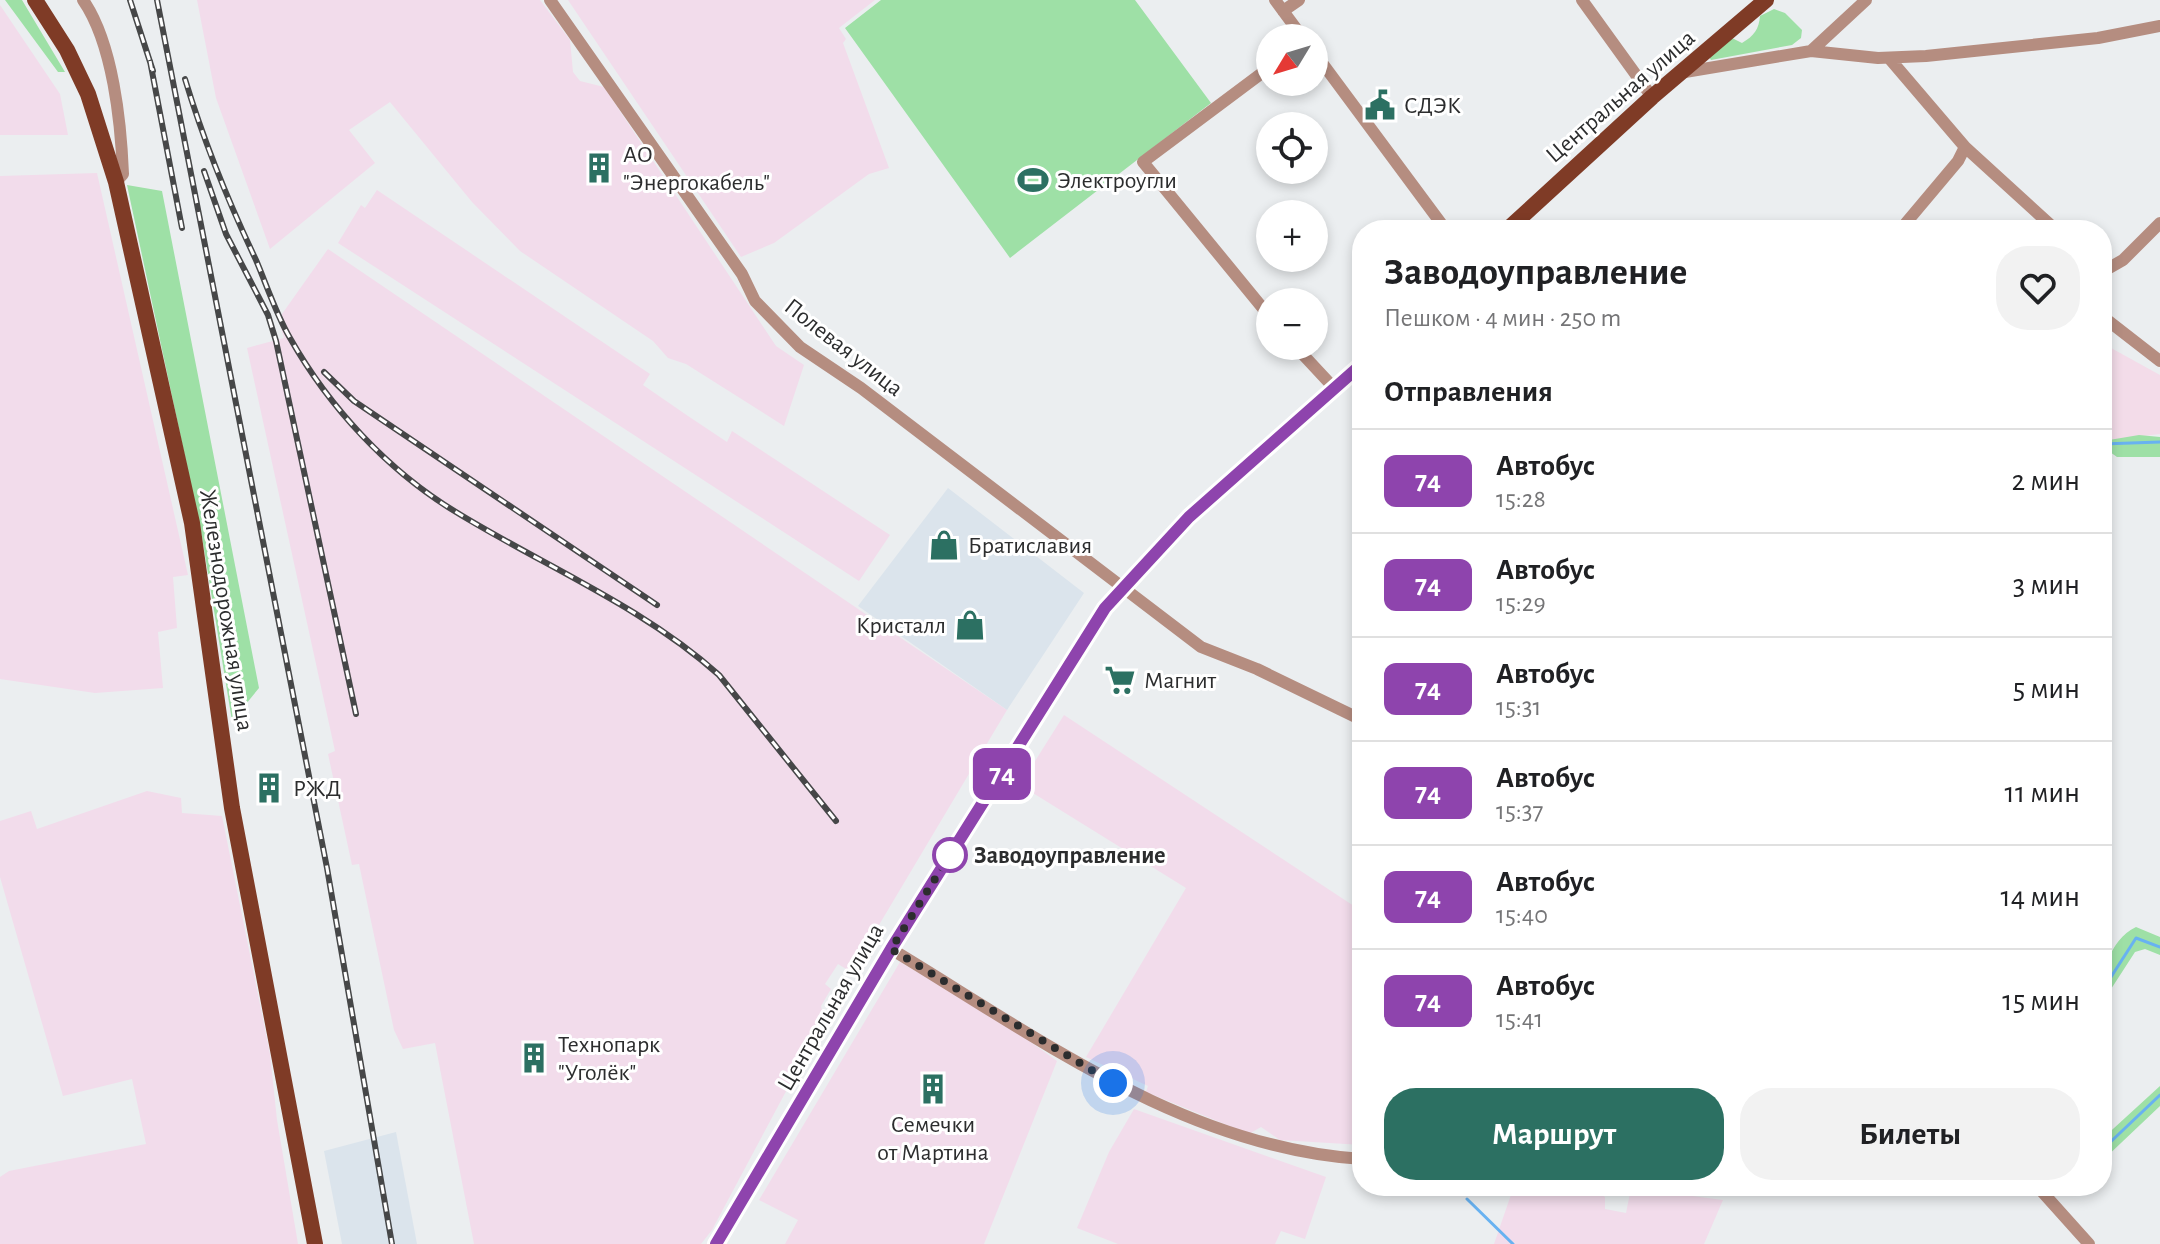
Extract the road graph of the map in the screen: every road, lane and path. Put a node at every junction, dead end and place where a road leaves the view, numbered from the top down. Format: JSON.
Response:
{"nodes":[{"id":1,"x":35,"y":0,"type":"edge"},
{"id":2,"x":83,"y":0,"type":"edge"},
{"id":3,"x":550,"y":0,"type":"edge"},
{"id":4,"x":1275,"y":0,"type":"edge"},
{"id":5,"x":1299,"y":0,"type":"edge"},
{"id":6,"x":1582,"y":0,"type":"edge"},
{"id":7,"x":1766,"y":0,"type":"edge"},
{"id":8,"x":1866,"y":0,"type":"edge"},
{"id":9,"x":1283,"y":11,"type":"junction"},
{"id":10,"x":1293,"y":24,"type":"edge"},
{"id":11,"x":2160,"y":26,"type":"edge"},
{"id":12,"x":1811,"y":51,"type":"junction"},
{"id":13,"x":1889,"y":58,"type":"junction"},
{"id":14,"x":1328,"y":71,"type":"edge"},
{"id":15,"x":1685,"y":72,"type":"junction"},
{"id":16,"x":1256,"y":77,"type":"edge"},
{"id":17,"x":1652,"y":97,"type":"junction"},
{"id":18,"x":1965,"y":147,"type":"junction"},
{"id":19,"x":116,"y":182,"type":"junction"},
{"id":20,"x":1439,"y":220,"type":"edge"},
{"id":21,"x":1518,"y":220,"type":"edge"},
{"id":22,"x":1908,"y":220,"type":"edge"},
{"id":23,"x":2045,"y":220,"type":"edge"},
{"id":24,"x":2160,"y":223,"type":"edge"},
{"id":25,"x":2112,"y":266,"type":"edge"},
{"id":26,"x":1256,"y":300,"type":"edge"},
{"id":27,"x":2112,"y":324,"type":"edge"},
{"id":28,"x":1308,"y":360,"type":"edge"},
{"id":29,"x":2160,"y":361,"type":"edge"},
{"id":30,"x":1352,"y":373,"type":"edge"},
{"id":31,"x":1335,"y":389,"type":"junction"},
{"id":32,"x":1123,"y":585,"type":"junction"},
{"id":33,"x":1352,"y":715,"type":"edge"},
{"id":34,"x":891,"y":949,"type":"junction"},
{"id":35,"x":1352,"y":1158,"type":"edge"},
{"id":36,"x":2046,"y":1196,"type":"edge"},
{"id":37,"x":315,"y":1244,"type":"edge"},
{"id":38,"x":716,"y":1244,"type":"edge"},
{"id":39,"x":2089,"y":1244,"type":"edge"}],
"edges":[{"from":1,"to":19,"type":"main road","name":"Железнодорожная улица"},
{"from":2,"to":19,"type":"street"},
{"from":3,"to":32,"type":"street","name":"Полевая улица"},
{"from":4,"to":9,"type":"street"},
{"from":5,"to":9,"type":"street"},
{"from":6,"to":17,"type":"street"},
{"from":7,"to":15,"type":"main road","name":"Центральная улица"},
{"from":8,"to":12,"type":"street"},
{"from":9,"to":10,"type":"street"},
{"from":11,"to":13,"type":"street"},
{"from":12,"to":13,"type":"street"},
{"from":12,"to":15,"type":"street"},
{"from":13,"to":18,"type":"street"},
{"from":14,"to":20,"type":"street"},
{"from":15,"to":17,"type":"main road","name":"Центральная улица"},
{"from":16,"to":26,"type":"street"},
{"from":17,"to":21,"type":"main road","name":"Центральная улица"},
{"from":18,"to":22,"type":"street"},
{"from":18,"to":23,"type":"street"},
{"from":19,"to":37,"type":"main road","name":"Железнодорожная улица"},
{"from":24,"to":25,"type":"street"},
{"from":27,"to":29,"type":"street"},
{"from":28,"to":31,"type":"street"},
{"from":30,"to":31,"type":"main road","name":"Центральная улица"},
{"from":31,"to":32,"type":"main road","name":"Центральная улица"},
{"from":32,"to":33,"type":"street","name":"Полевая улица"},
{"from":32,"to":34,"type":"main road","name":"Центральная улица"},
{"from":34,"to":35,"type":"street"},
{"from":34,"to":38,"type":"main road","name":"Центральная улица"},
{"from":36,"to":39,"type":"street"}]}
